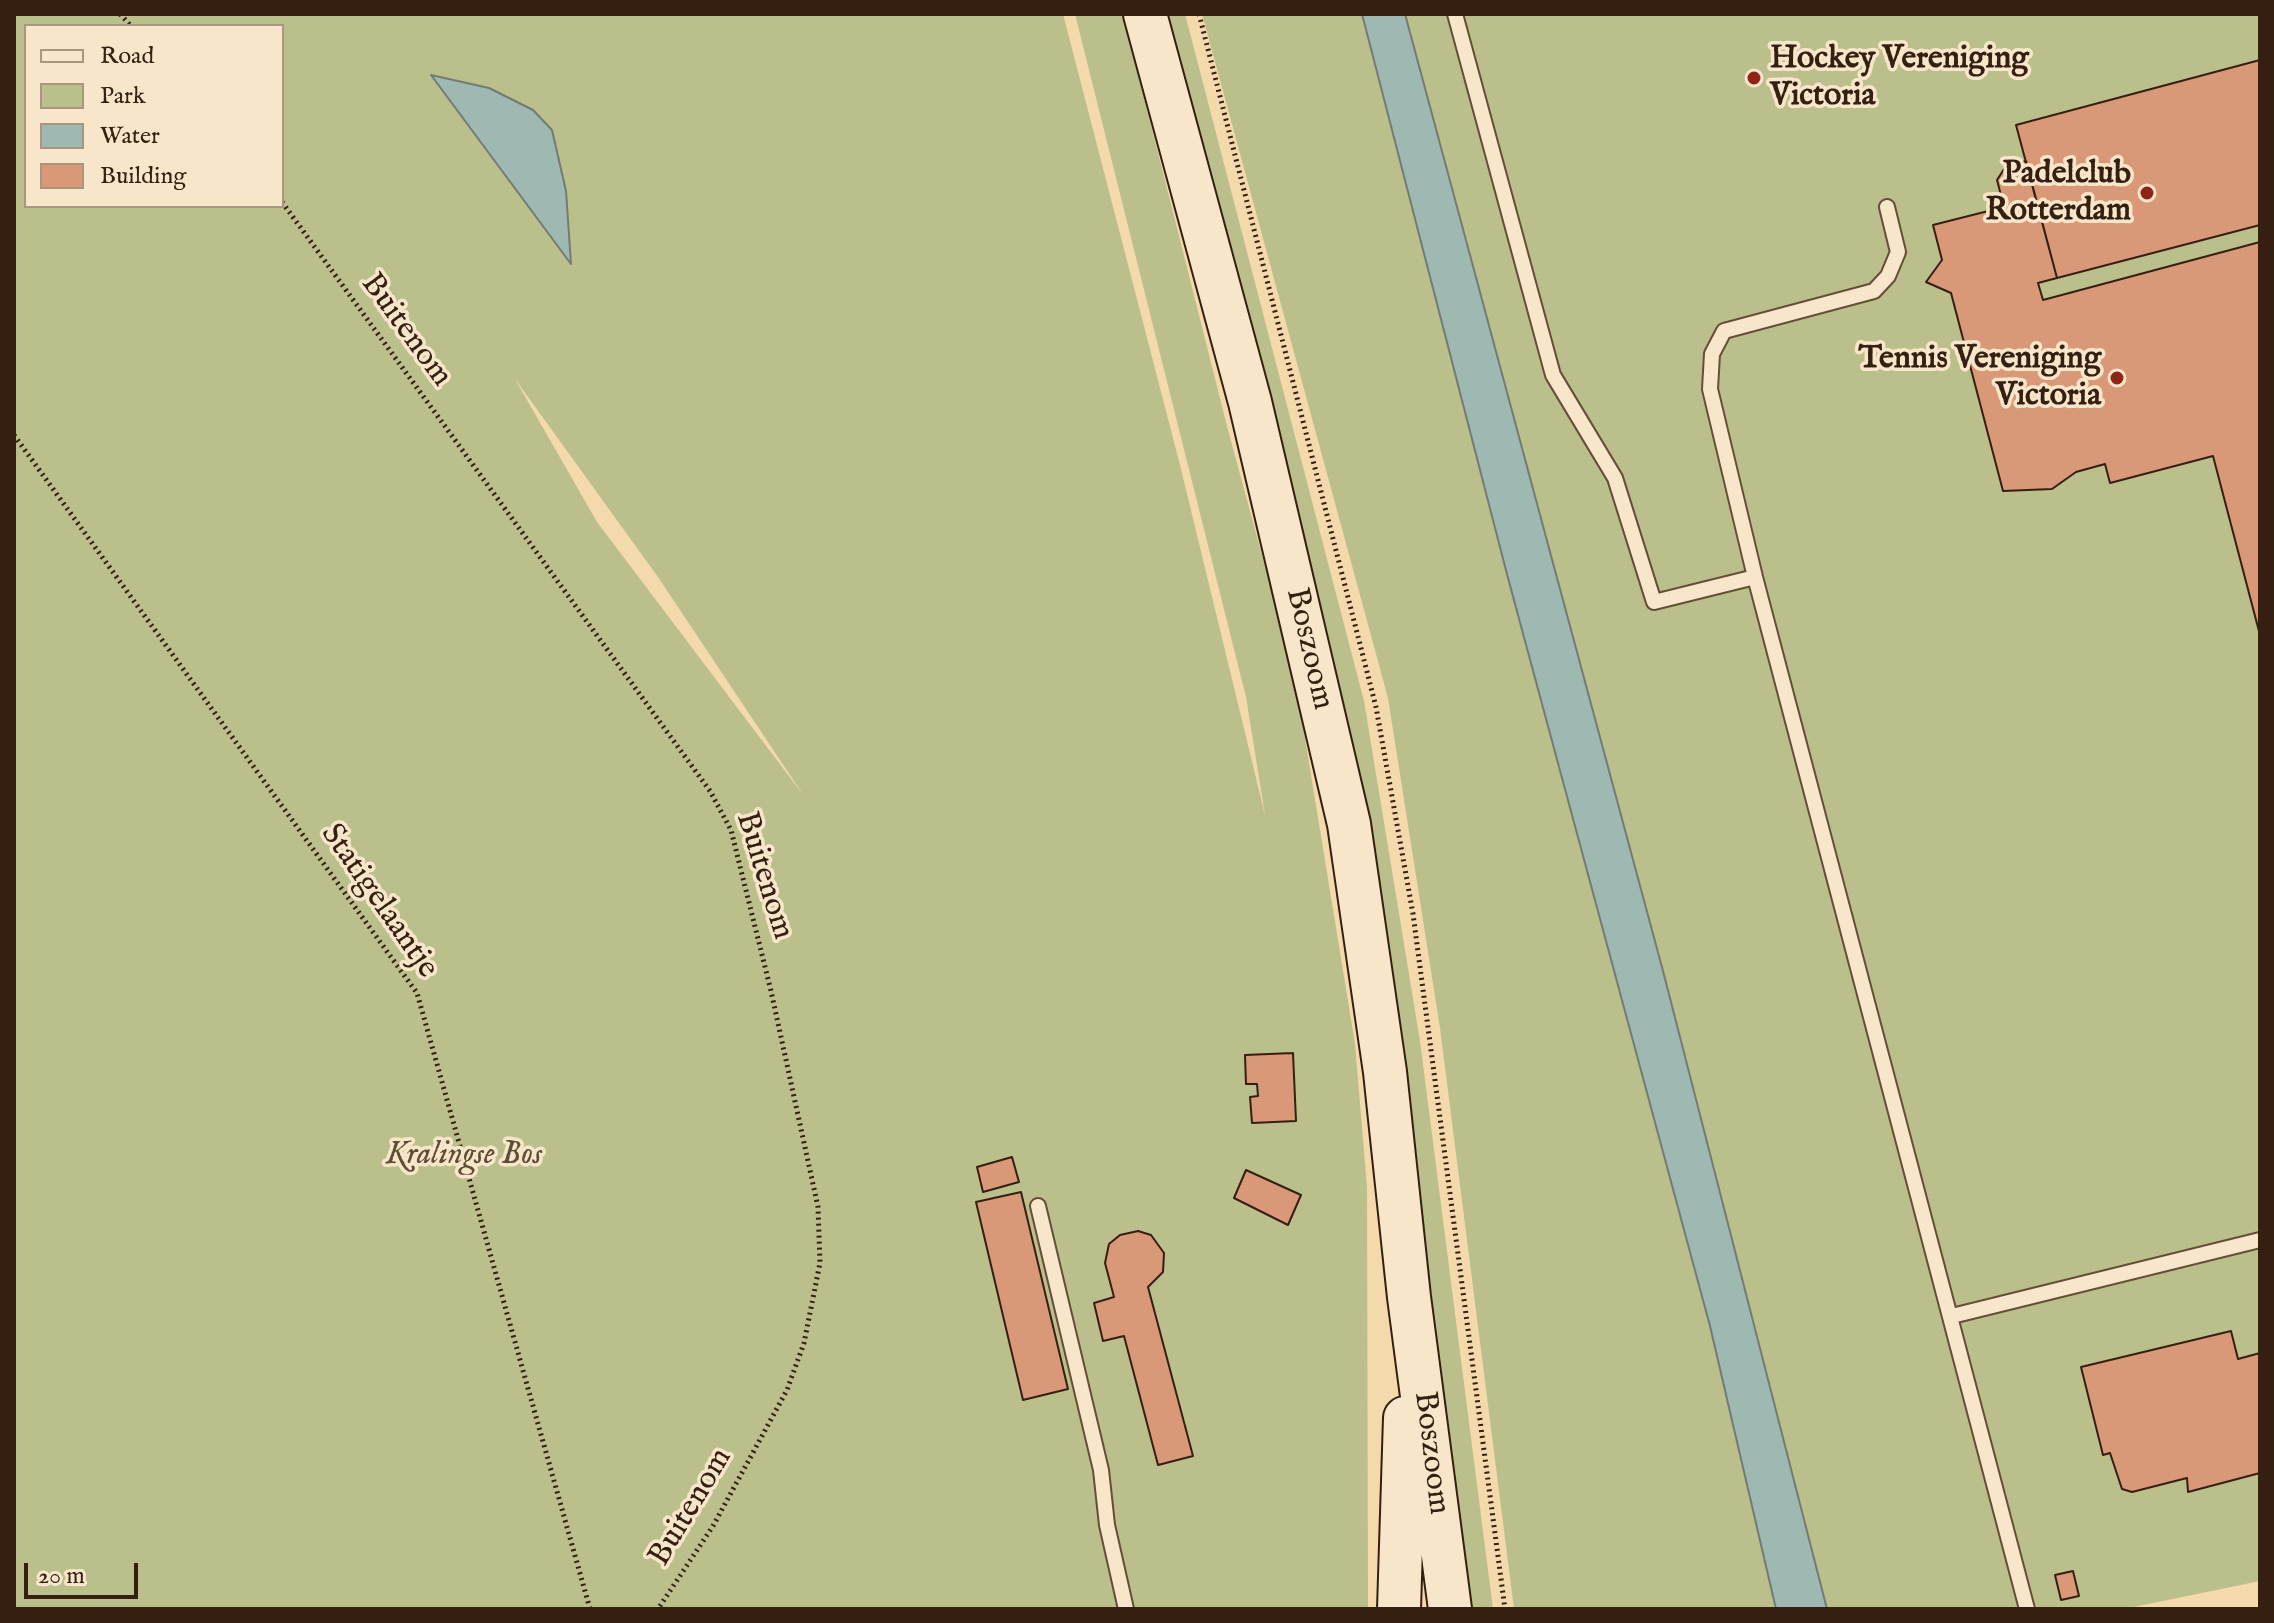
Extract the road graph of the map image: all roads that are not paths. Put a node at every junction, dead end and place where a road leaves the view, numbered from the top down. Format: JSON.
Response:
{"nodes":[{"id":1,"x":1145,"y":14,"type":"edge"},
{"id":2,"x":1455,"y":14,"type":"edge"},
{"id":3,"x":1887,"y":207,"type":"dead end"},
{"id":4,"x":1755,"y":577,"type":"junction"},
{"id":5,"x":1038,"y":1206,"type":"dead end"},
{"id":6,"x":2260,"y":1240,"type":"edge"},
{"id":7,"x":1409,"y":1297,"type":"junction"},
{"id":8,"x":1952,"y":1316,"type":"junction"},
{"id":9,"x":1126,"y":1609,"type":"edge"},
{"id":10,"x":1399,"y":1609,"type":"edge"},
{"id":11,"x":1450,"y":1609,"type":"edge"},
{"id":12,"x":2027,"y":1609,"type":"edge"}],
"edges":[{"from":1,"to":7,"type":"main road","name":"Boszoom"},
{"from":2,"to":4,"type":"lane"},
{"from":3,"to":4,"type":"lane"},
{"from":4,"to":8,"type":"lane"},
{"from":5,"to":9,"type":"lane"},
{"from":6,"to":8,"type":"lane"},
{"from":7,"to":10,"type":"main road","name":"Boszoom"},
{"from":7,"to":11,"type":"main road","name":"Boszoom"},
{"from":8,"to":12,"type":"lane"}]}
